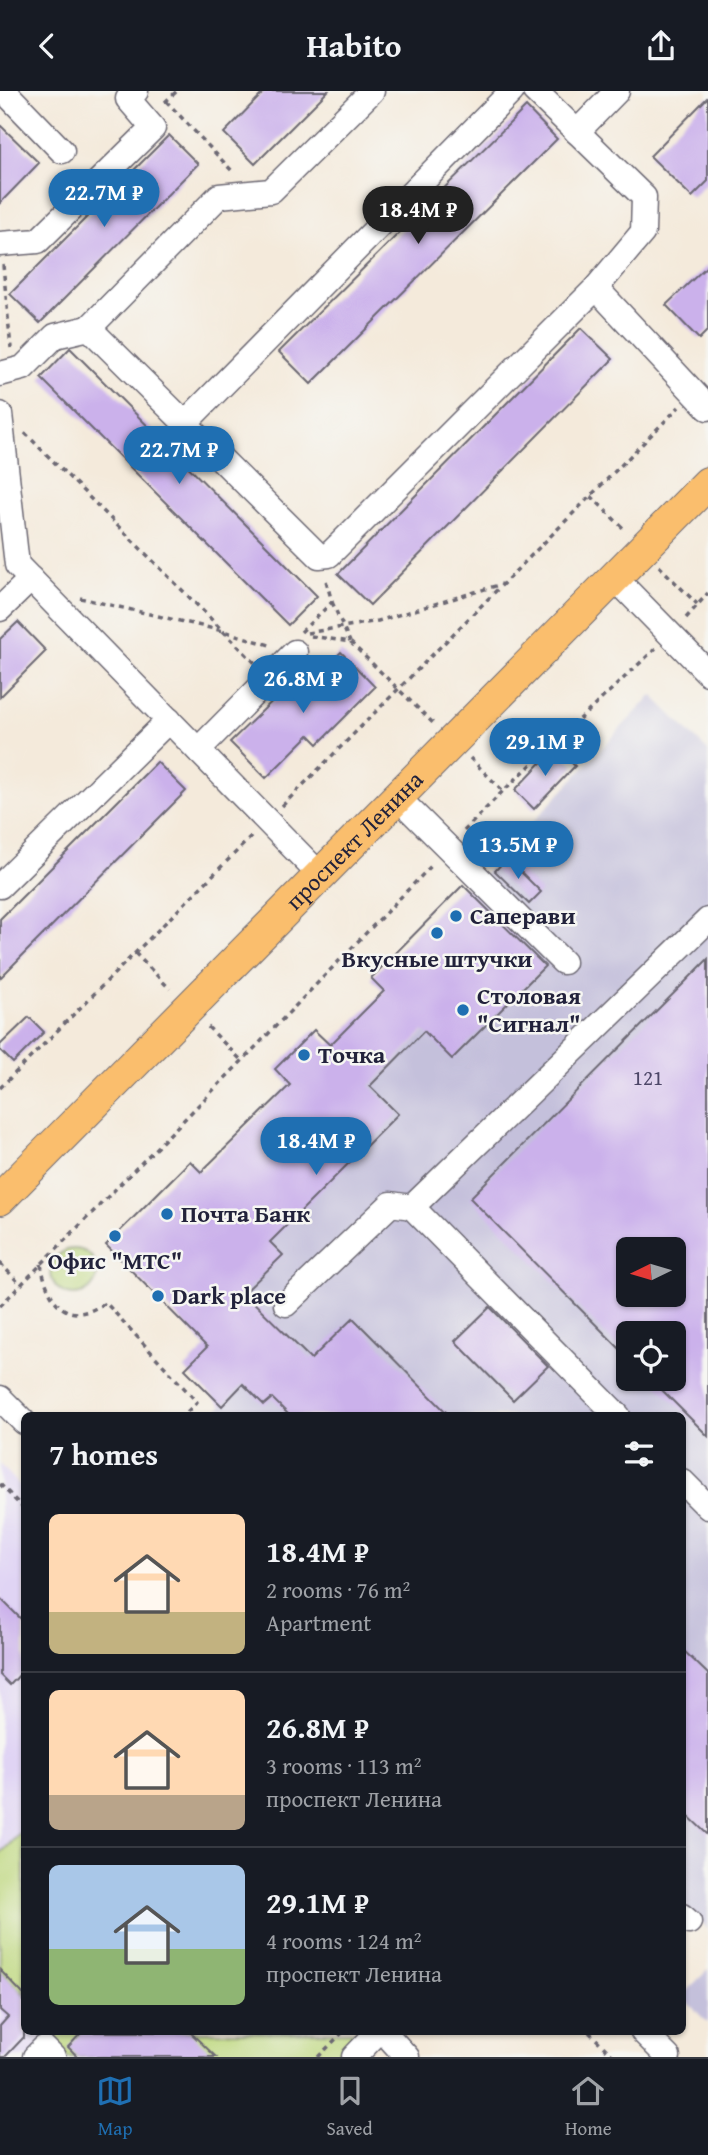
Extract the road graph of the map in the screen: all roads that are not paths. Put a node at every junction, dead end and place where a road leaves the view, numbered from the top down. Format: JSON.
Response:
{"nodes":[{"id":1,"x":4,"y":91,"type":"edge"},
{"id":2,"x":372,"y":91,"type":"edge"},
{"id":3,"x":512,"y":91,"type":"edge"},
{"id":4,"x":535,"y":91,"type":"edge"},
{"id":5,"x":592,"y":91,"type":"edge"},
{"id":6,"x":617,"y":91,"type":"edge"},
{"id":7,"x":128,"y":94,"type":"edge"},
{"id":8,"x":584,"y":125,"type":"junction"},
{"id":9,"x":62,"y":151,"type":"dead end"},
{"id":10,"x":1,"y":244,"type":"edge"},
{"id":11,"x":596,"y":288,"type":"junction"},
{"id":12,"x":89,"y":328,"type":"junction"},
{"id":13,"x":7,"y":372,"type":"edge"},
{"id":14,"x":700,"y":400,"type":"edge"},
{"id":15,"x":10,"y":421,"type":"edge"},
{"id":16,"x":185,"y":423,"type":"junction"},
{"id":17,"x":708,"y":483,"type":"edge"},
{"id":18,"x":4,"y":491,"type":"edge"},
{"id":19,"x":614,"y":577,"type":"junction"},
{"id":20,"x":31,"y":579,"type":"junction"},
{"id":21,"x":0,"y":609,"type":"edge"},
{"id":22,"x":296,"y":643,"type":"road end"},
{"id":23,"x":708,"y":673,"type":"edge"},
{"id":24,"x":169,"y":720,"type":"junction"},
{"id":25,"x":198,"y":750,"type":"junction"},
{"id":26,"x":397,"y":797,"type":"junction"},
{"id":27,"x":320,"y":875,"type":"junction"},
{"id":28,"x":0,"y":886,"type":"edge"},
{"id":29,"x":708,"y":920,"type":"edge"},
{"id":30,"x":562,"y":962,"type":"dead end"},
{"id":31,"x":0,"y":1199,"type":"edge"},
{"id":32,"x":412,"y":1207,"type":"junction"},
{"id":33,"x":286,"y":1304,"type":"dead end"},
{"id":34,"x":0,"y":1398,"type":"edge"},
{"id":35,"x":614,"y":1412,"type":"edge"},
{"id":36,"x":21,"y":1419,"type":"edge"},
{"id":37,"x":686,"y":1485,"type":"edge"},
{"id":38,"x":708,"y":1507,"type":"edge"},
{"id":39,"x":375,"y":2035,"type":"edge"},
{"id":40,"x":387,"y":2035,"type":"edge"},
{"id":41,"x":646,"y":2035,"type":"edge"},
{"id":42,"x":35,"y":2057,"type":"edge"},
{"id":43,"x":53,"y":2057,"type":"edge"},
{"id":44,"x":354,"y":2057,"type":"edge"},
{"id":45,"x":407,"y":2057,"type":"edge"},
{"id":46,"x":668,"y":2057,"type":"edge"}],
"edges":[{"from":1,"to":9,"type":"street"},
{"from":2,"to":12,"type":"street"},
{"from":3,"to":16,"type":"street"},
{"from":4,"to":8,"type":"street"},
{"from":5,"to":8,"type":"street"},
{"from":6,"to":8,"type":"street"},
{"from":7,"to":10,"type":"street"},
{"from":8,"to":11,"type":"street"},
{"from":11,"to":14,"type":"street"},
{"from":11,"to":16,"type":"street"},
{"from":12,"to":13,"type":"street"},
{"from":12,"to":16,"type":"street"},
{"from":15,"to":18,"type":"street"},
{"from":17,"to":19,"type":"main road","name":"проспект Ленина"},
{"from":18,"to":20,"type":"street"},
{"from":19,"to":23,"type":"street"},
{"from":19,"to":26,"type":"main road","name":"проспект Ленина"},
{"from":20,"to":21,"type":"street"},
{"from":20,"to":24,"type":"street"},
{"from":22,"to":25,"type":"street"},
{"from":24,"to":25,"type":"street"},
{"from":24,"to":28,"type":"street"},
{"from":25,"to":27,"type":"street"},
{"from":26,"to":27,"type":"main road","name":"проспект Ленина"},
{"from":26,"to":30,"type":"street"},
{"from":27,"to":31,"type":"main road","name":"проспект Ленина"},
{"from":29,"to":32,"type":"street"},
{"from":32,"to":33,"type":"street"},
{"from":32,"to":35,"type":"street"},
{"from":34,"to":36,"type":"street"},
{"from":37,"to":38,"type":"street"},
{"from":39,"to":44,"type":"street"},
{"from":40,"to":45,"type":"street"},
{"from":41,"to":46,"type":"street"},
{"from":42,"to":43,"type":"street"}]}
